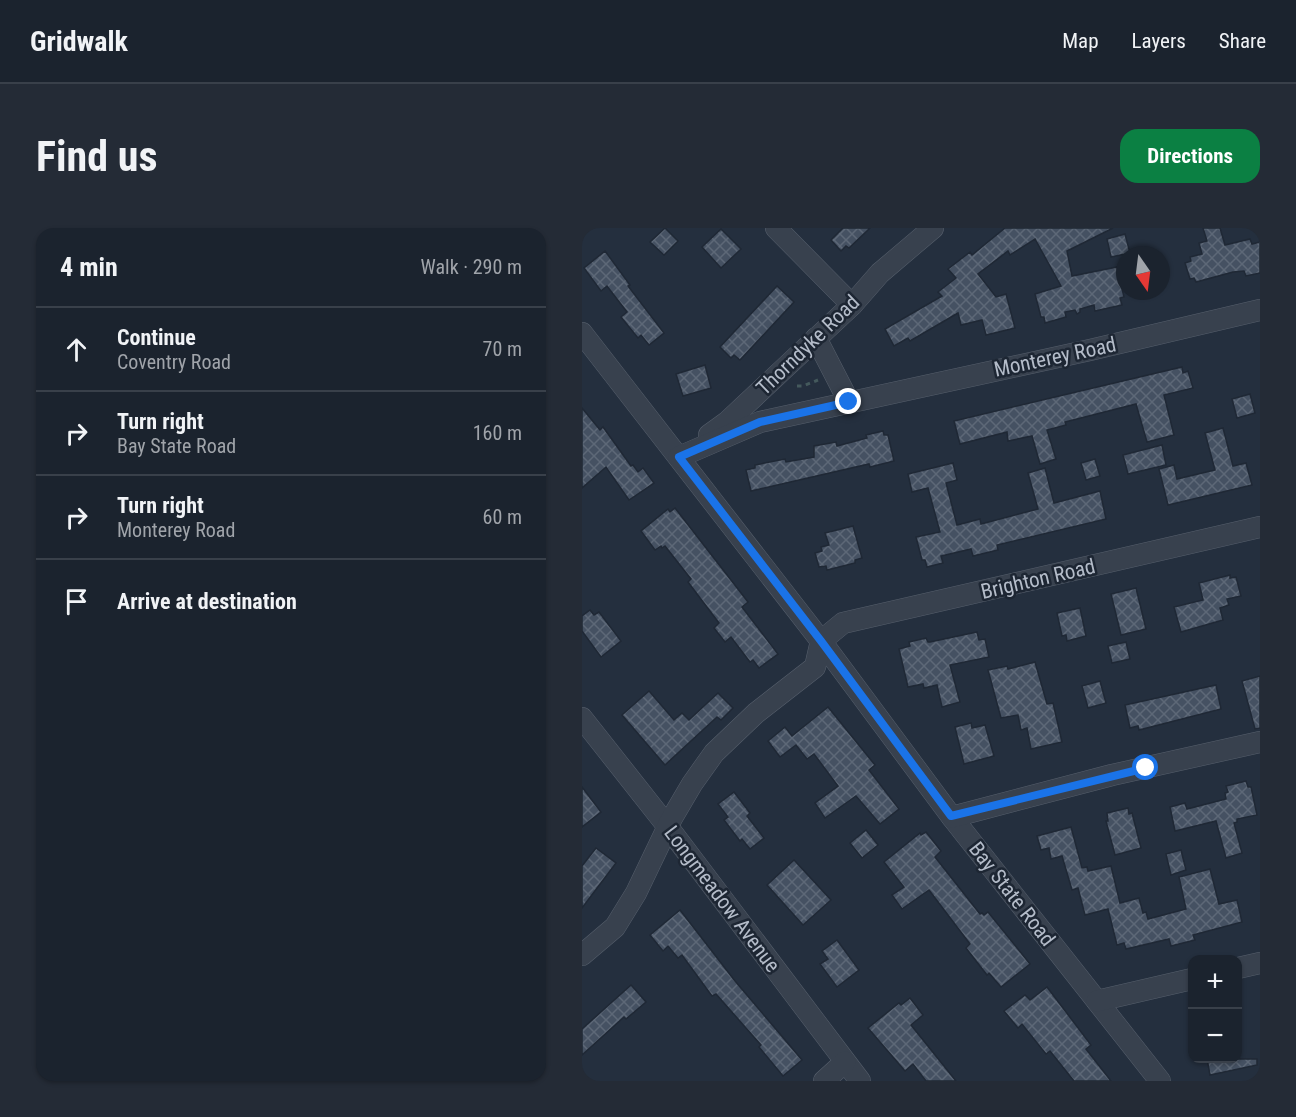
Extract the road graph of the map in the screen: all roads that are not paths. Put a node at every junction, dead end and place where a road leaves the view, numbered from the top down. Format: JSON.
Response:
{"nodes":[{"id":1,"x":776,"y":228,"type":"edge"},
{"id":2,"x":933,"y":228,"type":"edge"},
{"id":3,"x":852,"y":305,"type":"junction"},
{"id":4,"x":1260,"y":310,"type":"edge"},
{"id":5,"x":582,"y":333,"type":"edge"},
{"id":6,"x":816,"y":339,"type":"junction"},
{"id":7,"x":849,"y":402,"type":"junction"},
{"id":8,"x":679,"y":457,"type":"junction"},
{"id":9,"x":1260,"y":527,"type":"edge"},
{"id":10,"x":821,"y":641,"type":"junction"},
{"id":11,"x":582,"y":718,"type":"edge"},
{"id":12,"x":1260,"y":742,"type":"edge"},
{"id":13,"x":952,"y":816,"type":"junction"},
{"id":14,"x":668,"y":827,"type":"junction"},
{"id":15,"x":582,"y":955,"type":"edge"},
{"id":16,"x":1260,"y":963,"type":"edge"},
{"id":17,"x":1242,"y":967,"type":"edge"},
{"id":18,"x":1188,"y":980,"type":"edge"},
{"id":19,"x":1097,"y":1001,"type":"junction"},
{"id":20,"x":845,"y":1062,"type":"junction"},
{"id":21,"x":824,"y":1081,"type":"edge"},
{"id":22,"x":860,"y":1081,"type":"edge"},
{"id":23,"x":1160,"y":1081,"type":"edge"}],
"edges":[{"from":1,"to":3,"type":"street"},
{"from":2,"to":3,"type":"street","name":"Thorndyke Road"},
{"from":3,"to":6,"type":"street","name":"Thorndyke Road"},
{"from":4,"to":7,"type":"street","name":"Monterey Road"},
{"from":5,"to":8,"type":"street","name":"Bay State Road"},
{"from":6,"to":7,"type":"street"},
{"from":6,"to":8,"type":"street","name":"Thorndyke Road"},
{"from":7,"to":8,"type":"street","name":"Monterey Road"},
{"from":8,"to":10,"type":"street","name":"Bay State Road"},
{"from":9,"to":10,"type":"street","name":"Brighton Road"},
{"from":10,"to":13,"type":"street","name":"Bay State Road"},
{"from":10,"to":14,"type":"street"},
{"from":11,"to":14,"type":"street","name":"Longmeadow Avenue"},
{"from":12,"to":13,"type":"street"},
{"from":13,"to":19,"type":"street","name":"Bay State Road"},
{"from":14,"to":15,"type":"street"},
{"from":14,"to":20,"type":"street","name":"Longmeadow Avenue"},
{"from":16,"to":17,"type":"street"},
{"from":18,"to":19,"type":"street"},
{"from":19,"to":23,"type":"street","name":"Bay State Road"},
{"from":20,"to":21,"type":"street"},
{"from":20,"to":22,"type":"street","name":"Longmeadow Avenue"}]}
